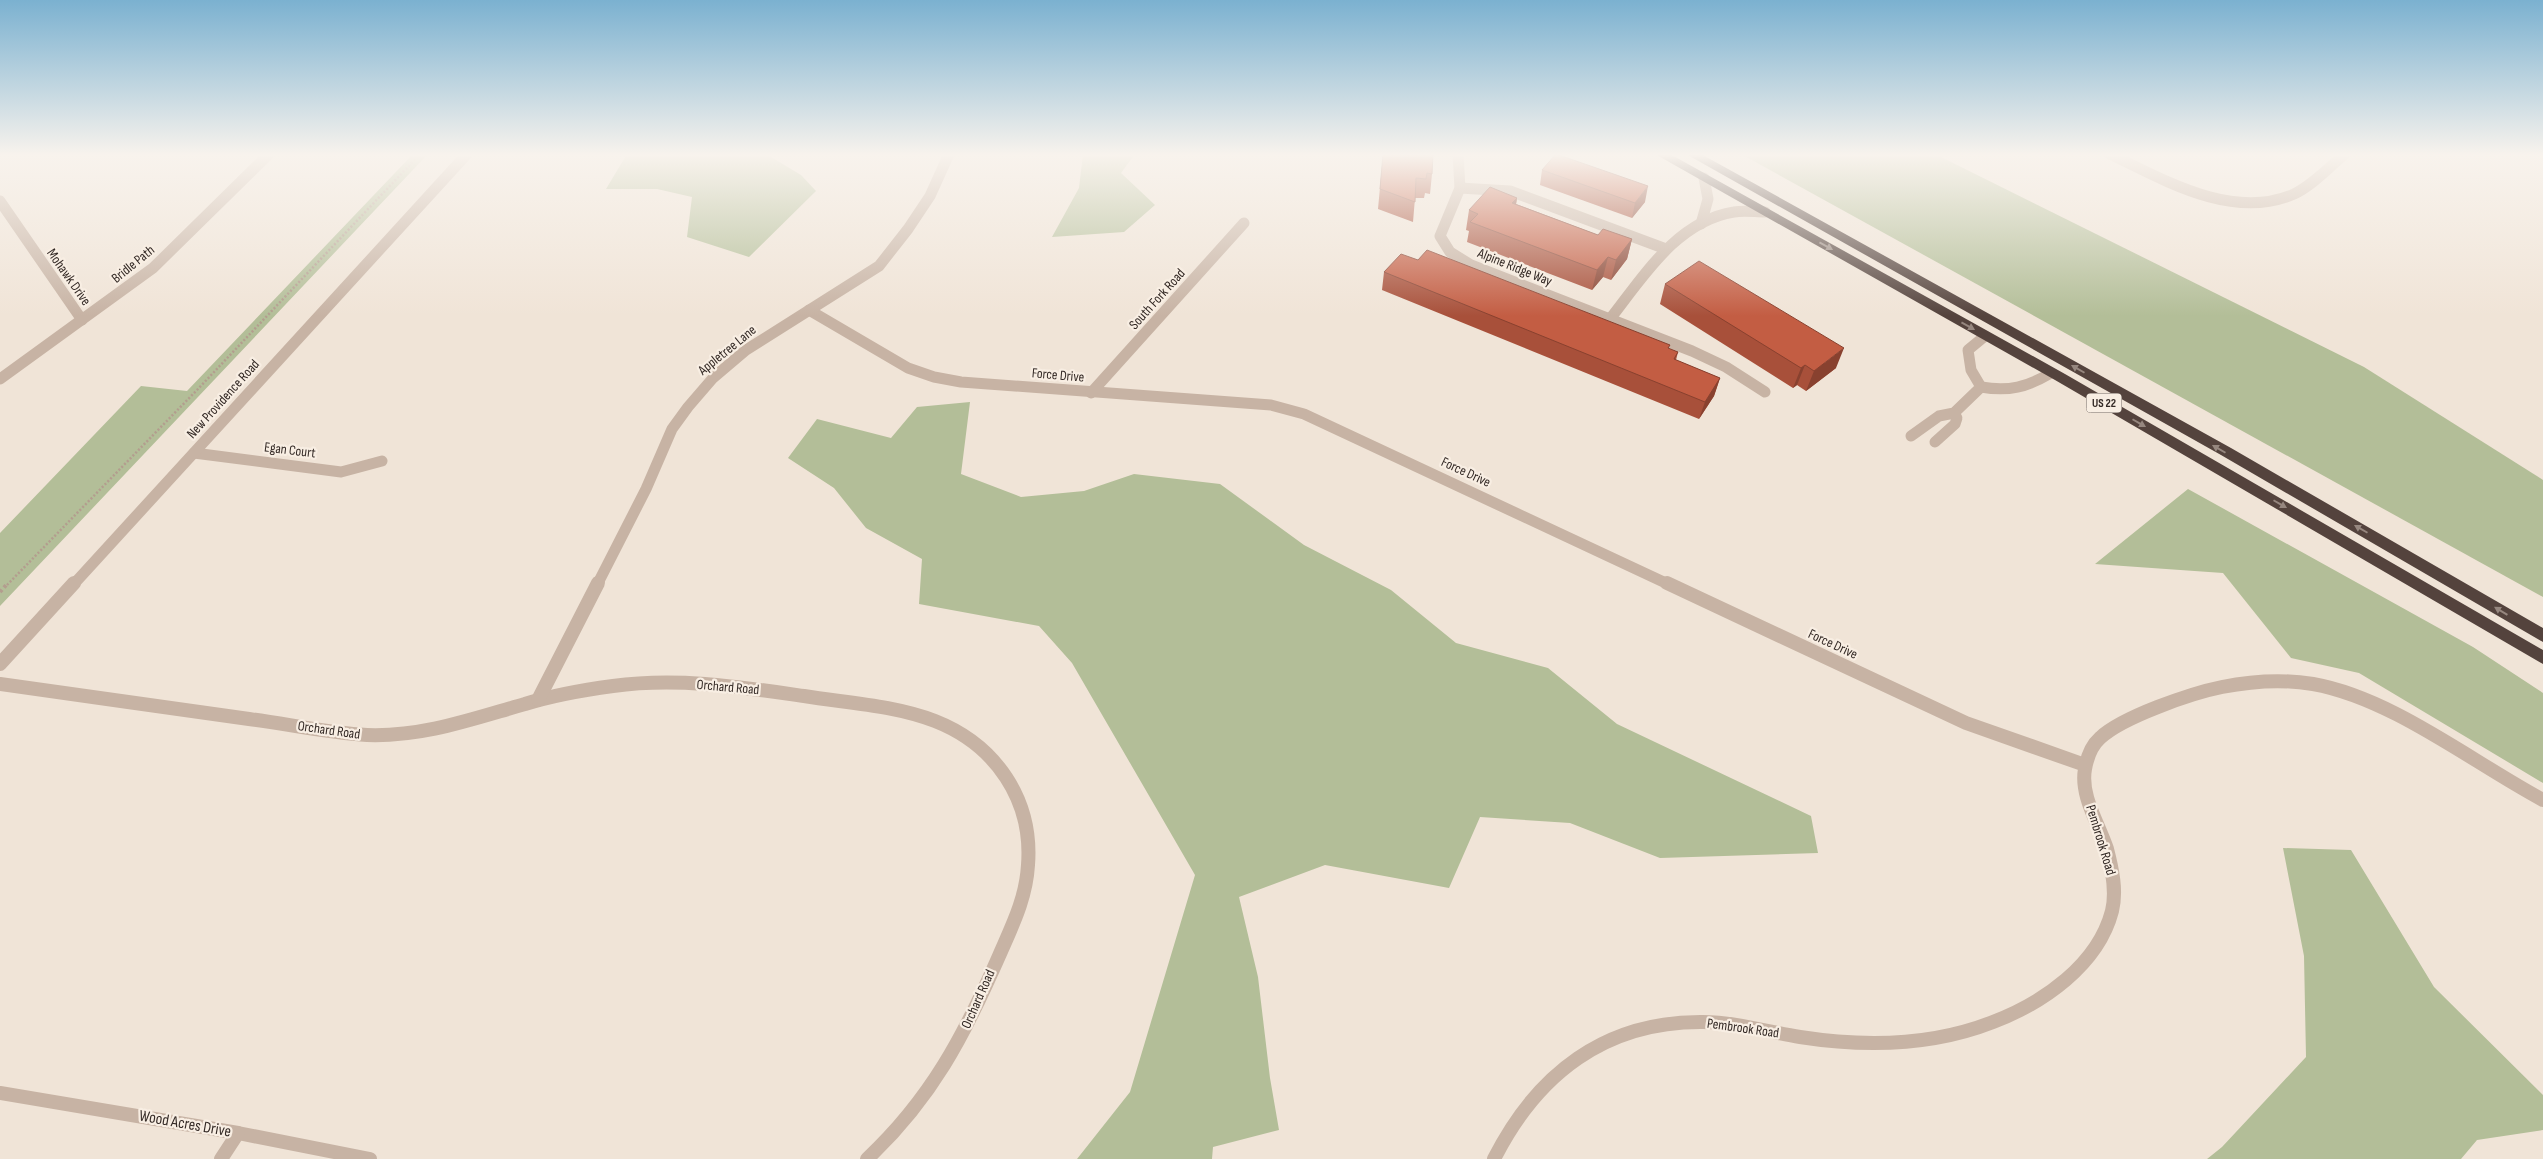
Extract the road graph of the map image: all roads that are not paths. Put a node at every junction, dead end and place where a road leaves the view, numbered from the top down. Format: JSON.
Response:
{"nodes":[{"id":1,"x":5,"y":208,"type":"edge"},
{"id":2,"x":214,"y":208,"type":"edge"},
{"id":3,"x":418,"y":208,"type":"edge"},
{"id":4,"x":921,"y":208,"type":"edge"},
{"id":5,"x":1452,"y":208,"type":"edge"},
{"id":6,"x":1554,"y":208,"type":"edge"},
{"id":7,"x":1706,"y":208,"type":"edge"},
{"id":8,"x":1758,"y":208,"type":"edge"},
{"id":9,"x":1789,"y":208,"type":"edge"},
{"id":10,"x":1765,"y":212,"type":"junction"},
{"id":11,"x":1244,"y":223,"type":"dead end"},
{"id":12,"x":1701,"y":224,"type":"junction"},
{"id":13,"x":1666,"y":249,"type":"junction"},
{"id":14,"x":809,"y":310,"type":"junction"},
{"id":15,"x":1610,"y":319,"type":"junction"},
{"id":16,"x":82,"y":320,"type":"junction"},
{"id":17,"x":1985,"y":336,"type":"junction"},
{"id":18,"x":2051,"y":372,"type":"junction"},
{"id":19,"x":0,"y":379,"type":"edge"},
{"id":20,"x":1980,"y":387,"type":"junction"},
{"id":21,"x":1765,"y":392,"type":"dead end"},
{"id":22,"x":1091,"y":393,"type":"junction"},
{"id":23,"x":1954,"y":413,"type":"junction"},
{"id":24,"x":1911,"y":436,"type":"dead end"},
{"id":25,"x":1935,"y":442,"type":"dead end"},
{"id":26,"x":194,"y":453,"type":"junction"},
{"id":27,"x":382,"y":461,"type":"dead end"},
{"id":28,"x":2543,"y":636,"type":"edge"},
{"id":29,"x":2543,"y":658,"type":"edge"},
{"id":30,"x":0,"y":664,"type":"edge"},
{"id":31,"x":0,"y":684,"type":"edge"},
{"id":32,"x":538,"y":700,"type":"junction"},
{"id":33,"x":2085,"y":765,"type":"junction"},
{"id":34,"x":2543,"y":800,"type":"edge"},
{"id":35,"x":0,"y":1092,"type":"edge"},
{"id":36,"x":238,"y":1133,"type":"junction"},
{"id":37,"x":220,"y":1159,"type":"edge"},
{"id":38,"x":370,"y":1159,"type":"edge"},
{"id":39,"x":867,"y":1159,"type":"edge"},
{"id":40,"x":1494,"y":1159,"type":"edge"}],
"edges":[{"from":1,"to":16,"type":"street","name":"Mohawk Drive"},
{"from":2,"to":16,"type":"street","name":"Bridle Path"},
{"from":3,"to":26,"type":"street","name":"New Providence Road"},
{"from":4,"to":14,"type":"street","name":"Appletree Lane"},
{"from":5,"to":15,"type":"street","name":"Alpine Ridge Way"},
{"from":6,"to":13,"type":"street"},
{"from":7,"to":12,"type":"street"},
{"from":8,"to":10,"type":"highway","number":"US 22"},
{"from":28,"to":9,"type":"highway","number":"US 22","one_way":true},
{"from":10,"to":12,"type":"street"},
{"from":10,"to":17,"type":"highway","number":"US 22","one_way":true},
{"from":11,"to":22,"type":"street","name":"South Fork Road"},
{"from":12,"to":13,"type":"street"},
{"from":13,"to":15,"type":"street"},
{"from":14,"to":22,"type":"street","name":"Force Drive"},
{"from":14,"to":32,"type":"street","name":"Appletree Lane"},
{"from":15,"to":21,"type":"street","name":"Alpine Ridge Way"},
{"from":16,"to":19,"type":"street","name":"Bridle Path"},
{"from":17,"to":18,"type":"highway","number":"US 22"},
{"from":17,"to":20,"type":"street"},
{"from":18,"to":20,"type":"street"},
{"from":18,"to":29,"type":"highway","number":"US 22","one_way":true},
{"from":20,"to":23,"type":"street"},
{"from":22,"to":33,"type":"street","name":"Force Drive"},
{"from":23,"to":24,"type":"street"},
{"from":23,"to":25,"type":"street"},
{"from":26,"to":27,"type":"street","name":"Egan Court"},
{"from":26,"to":30,"type":"street","name":"New Providence Road"},
{"from":31,"to":32,"type":"street","name":"Orchard Road"},
{"from":32,"to":39,"type":"street","name":"Orchard Road"},
{"from":33,"to":34,"type":"street"},
{"from":33,"to":40,"type":"street","name":"Pembrook Road"},
{"from":35,"to":36,"type":"street","name":"Wood Acres Drive"},
{"from":36,"to":37,"type":"street"},
{"from":36,"to":38,"type":"street","name":"Wood Acres Drive"}]}
